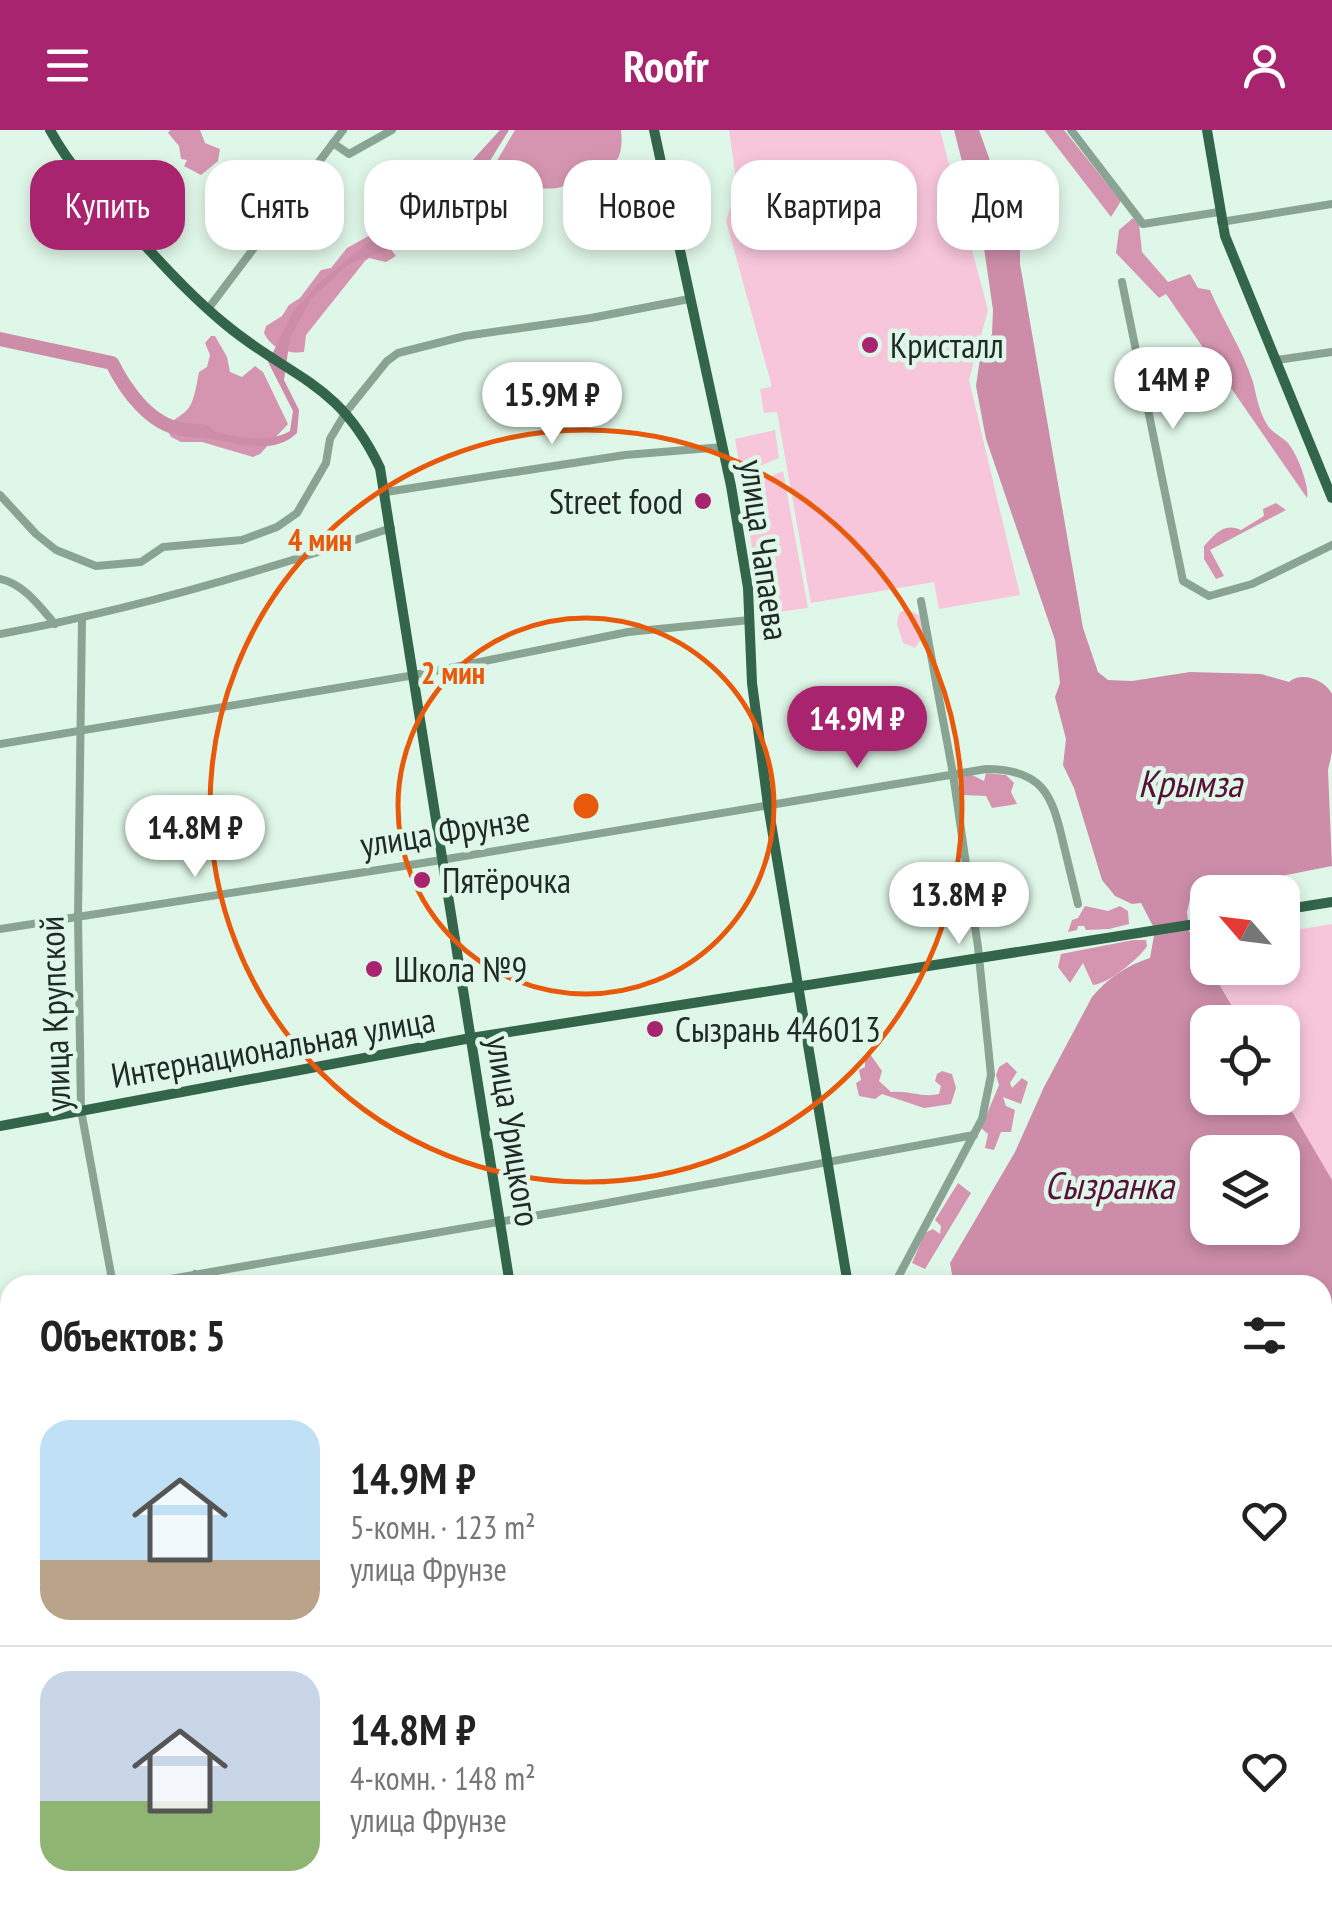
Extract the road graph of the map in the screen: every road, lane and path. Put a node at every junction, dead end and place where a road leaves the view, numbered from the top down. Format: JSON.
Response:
{"nodes":[{"id":1,"x":50,"y":130,"type":"edge"},
{"id":2,"x":343,"y":130,"type":"edge"},
{"id":3,"x":392,"y":130,"type":"edge"},
{"id":4,"x":654,"y":130,"type":"edge"},
{"id":5,"x":1070,"y":130,"type":"edge"},
{"id":6,"x":1206,"y":130,"type":"edge"},
{"id":7,"x":333,"y":143,"type":"junction"},
{"id":8,"x":1332,"y":204,"type":"edge"},
{"id":9,"x":1220,"y":217,"type":"junction"},
{"id":10,"x":1122,"y":282,"type":"dead end"},
{"id":11,"x":688,"y":299,"type":"junction"},
{"id":12,"x":208,"y":309,"type":"junction"},
{"id":13,"x":1332,"y":352,"type":"edge"},
{"id":14,"x":1278,"y":360,"type":"junction"},
{"id":15,"x":346,"y":412,"type":"junction"},
{"id":16,"x":723,"y":447,"type":"junction"},
{"id":17,"x":386,"y":492,"type":"junction"},
{"id":18,"x":0,"y":495,"type":"edge"},
{"id":19,"x":1332,"y":498,"type":"edge"},
{"id":20,"x":391,"y":528,"type":"junction"},
{"id":21,"x":1332,"y":545,"type":"edge"},
{"id":22,"x":0,"y":579,"type":"edge"},
{"id":23,"x":921,"y":601,"type":"dead end"},
{"id":24,"x":82,"y":619,"type":"junction"},
{"id":25,"x":750,"y":620,"type":"junction"},
{"id":26,"x":55,"y":624,"type":"junction"},
{"id":27,"x":0,"y":634,"type":"edge"},
{"id":28,"x":414,"y":675,"type":"junction"},
{"id":29,"x":82,"y":730,"type":"junction"},
{"id":30,"x":0,"y":744,"type":"edge"},
{"id":31,"x":953,"y":774,"type":"junction"},
{"id":32,"x":768,"y":804,"type":"junction"},
{"id":33,"x":442,"y":860,"type":"junction"},
{"id":34,"x":1332,"y":902,"type":"edge"},
{"id":35,"x":1078,"y":904,"type":"dead end"},
{"id":36,"x":1300,"y":907,"type":"edge"},
{"id":37,"x":78,"y":917,"type":"junction"},
{"id":38,"x":1190,"y":924,"type":"edge"},
{"id":39,"x":0,"y":929,"type":"edge"},
{"id":40,"x":979,"y":958,"type":"junction"},
{"id":41,"x":798,"y":986,"type":"junction"},
{"id":42,"x":470,"y":1038,"type":"junction"},
{"id":43,"x":81,"y":1110,"type":"junction"},
{"id":44,"x":0,"y":1126,"type":"edge"},
{"id":45,"x":974,"y":1135,"type":"junction"},
{"id":46,"x":827,"y":1162,"type":"junction"},
{"id":47,"x":500,"y":1222,"type":"junction"},
{"id":48,"x":195,"y":1274,"type":"joint"},
{"id":49,"x":111,"y":1275,"type":"edge"},
{"id":50,"x":190,"y":1275,"type":"edge"},
{"id":51,"x":508,"y":1275,"type":"edge"},
{"id":52,"x":846,"y":1275,"type":"edge"},
{"id":53,"x":899,"y":1275,"type":"edge"}],
"edges":[{"from":1,"to":12,"type":"main road","name":"улица Урицкого"},
{"from":2,"to":7,"type":"street"},
{"from":3,"to":7,"type":"street"},
{"from":4,"to":11,"type":"main road","name":"улица Чапаева"},
{"from":5,"to":9,"type":"street"},
{"from":6,"to":9,"type":"main road"},
{"from":7,"to":12,"type":"street"},
{"from":8,"to":9,"type":"street"},
{"from":9,"to":14,"type":"main road"},
{"from":10,"to":21,"type":"street"},
{"from":11,"to":15,"type":"street"},
{"from":11,"to":16,"type":"main road","name":"улица Чапаева"},
{"from":12,"to":15,"type":"main road","name":"улица Урицкого"},
{"from":13,"to":14,"type":"street"},
{"from":14,"to":19,"type":"main road"},
{"from":15,"to":17,"type":"main road","name":"улица Урицкого"},
{"from":15,"to":18,"type":"street"},
{"from":16,"to":17,"type":"street"},
{"from":16,"to":25,"type":"main road","name":"улица Чапаева"},
{"from":17,"to":20,"type":"main road","name":"улица Урицкого"},
{"from":20,"to":24,"type":"street"},
{"from":20,"to":28,"type":"main road","name":"улица Урицкого"},
{"from":22,"to":26,"type":"street"},
{"from":23,"to":31,"type":"street"},
{"from":24,"to":26,"type":"street"},
{"from":24,"to":29,"type":"street","name":"улица Крупской"},
{"from":25,"to":28,"type":"street"},
{"from":25,"to":32,"type":"main road","name":"улица Чапаева"},
{"from":26,"to":27,"type":"street"},
{"from":28,"to":29,"type":"street"},
{"from":28,"to":33,"type":"main road","name":"улица Урицкого"},
{"from":29,"to":30,"type":"street"},
{"from":29,"to":37,"type":"street","name":"улица Крупской"},
{"from":31,"to":32,"type":"street","name":"улица Фрунзе"},
{"from":31,"to":35,"type":"street","name":"улица Фрунзе"},
{"from":31,"to":40,"type":"street"},
{"from":32,"to":33,"type":"street","name":"улица Фрунзе"},
{"from":32,"to":41,"type":"main road","name":"улица Чапаева"},
{"from":33,"to":37,"type":"street","name":"улица Фрунзе"},
{"from":33,"to":42,"type":"main road","name":"улица Урицкого"},
{"from":34,"to":36,"type":"main road"},
{"from":37,"to":39,"type":"street","name":"улица Фрунзе"},
{"from":37,"to":43,"type":"street","name":"улица Крупской"},
{"from":38,"to":40,"type":"main road","name":"Интернациональная улица"},
{"from":40,"to":41,"type":"main road","name":"Интернациональная улица"},
{"from":40,"to":45,"type":"street"},
{"from":41,"to":42,"type":"main road","name":"Интернациональная улица"},
{"from":41,"to":46,"type":"main road","name":"улица Чапаева"},
{"from":42,"to":43,"type":"main road","name":"Интернациональная улица"},
{"from":42,"to":47,"type":"main road","name":"улица Урицкого"},
{"from":43,"to":44,"type":"main road","name":"Интернациональная улица"},
{"from":43,"to":49,"type":"street","name":"улица Крупской"},
{"from":45,"to":46,"type":"street"},
{"from":45,"to":53,"type":"street"},
{"from":46,"to":47,"type":"street"},
{"from":46,"to":52,"type":"main road","name":"улица Чапаева"},
{"from":47,"to":48,"type":"street"},
{"from":47,"to":51,"type":"main road","name":"улица Урицкого"},
{"from":48,"to":50,"type":"street"}]}
